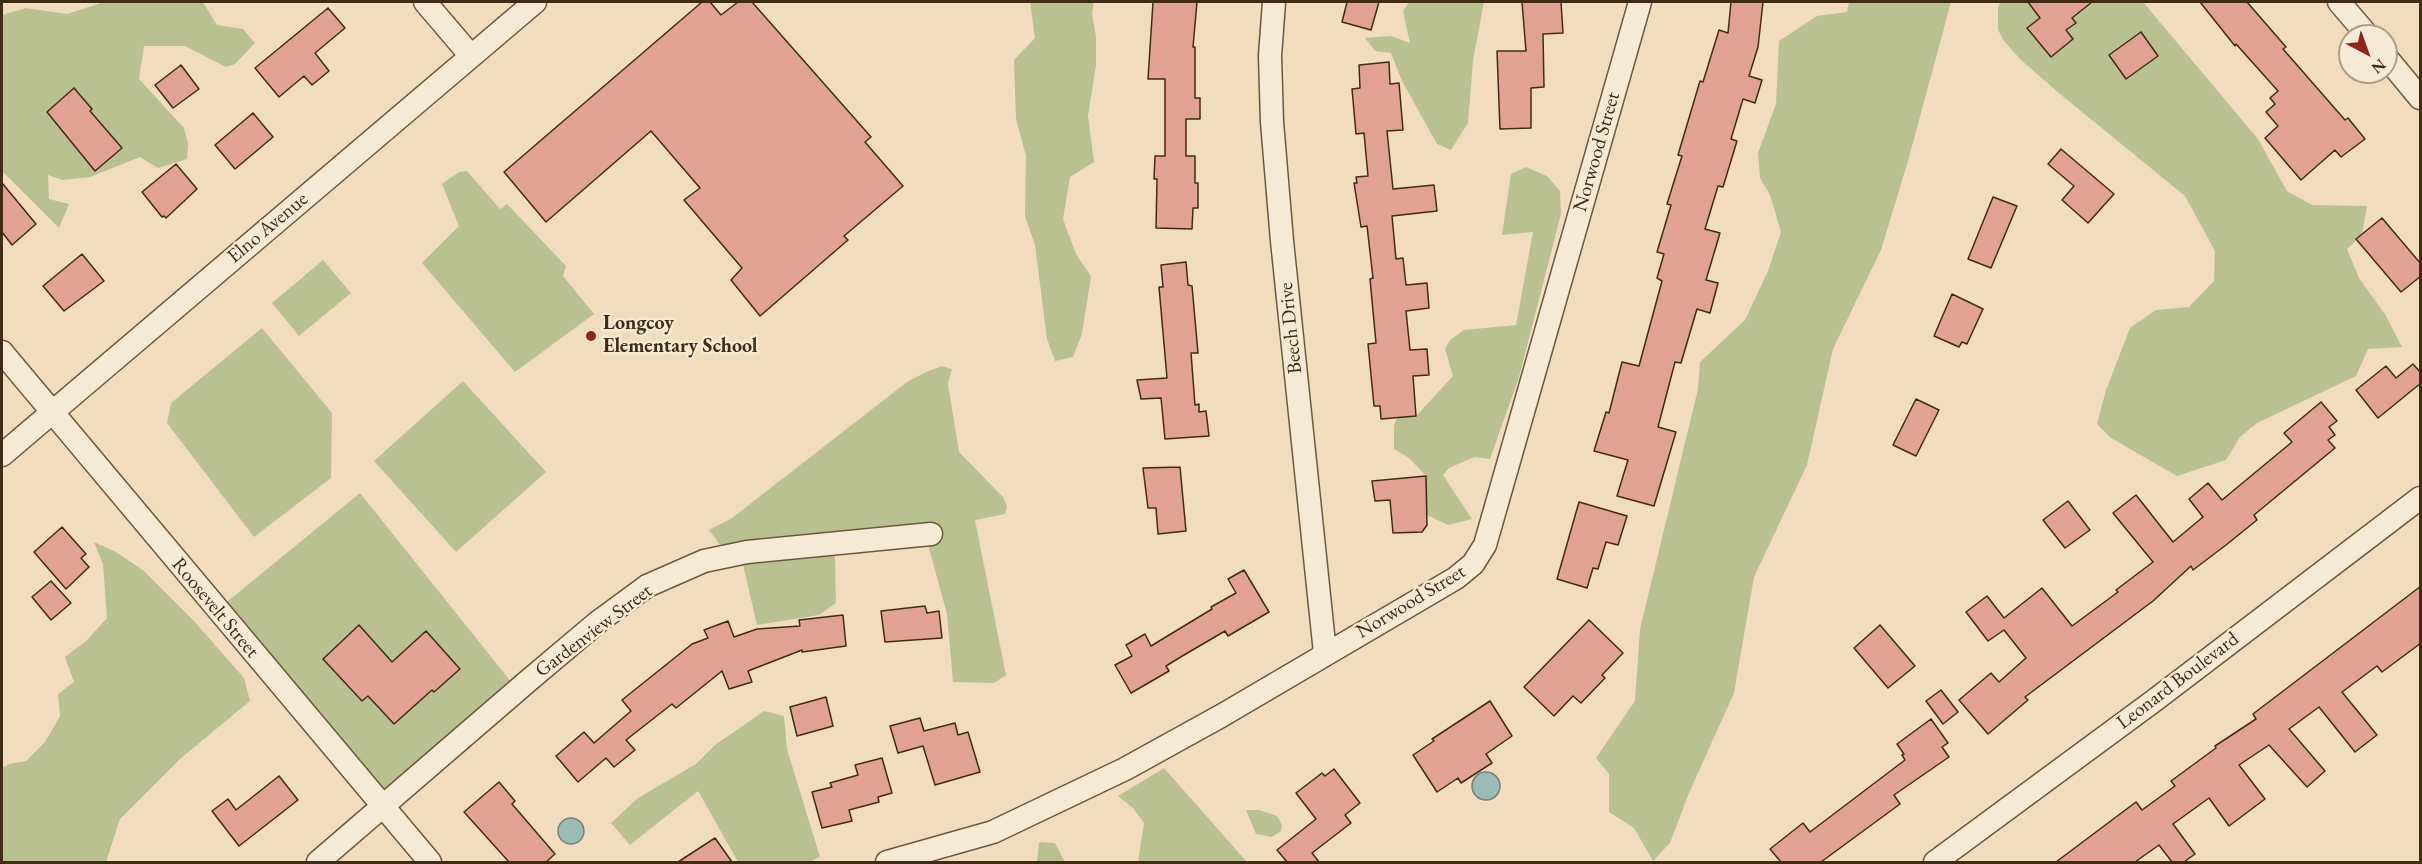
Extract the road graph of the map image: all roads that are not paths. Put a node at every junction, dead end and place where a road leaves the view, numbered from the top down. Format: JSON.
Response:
{"nodes":[{"id":1,"x":425,"y":2,"type":"edge"},
{"id":2,"x":535,"y":2,"type":"edge"},
{"id":3,"x":1274,"y":2,"type":"edge"},
{"id":4,"x":1640,"y":2,"type":"edge"},
{"id":5,"x":2339,"y":2,"type":"edge"},
{"id":6,"x":2358,"y":24,"type":"edge"},
{"id":7,"x":471,"y":56,"type":"junction"},
{"id":8,"x":2398,"y":71,"type":"edge"},
{"id":9,"x":2421,"y":98,"type":"edge"},
{"id":10,"x":2,"y":352,"type":"edge"},
{"id":11,"x":52,"y":412,"type":"junction"},
{"id":12,"x":2,"y":455,"type":"edge"},
{"id":13,"x":2421,"y":498,"type":"edge"},
{"id":14,"x":931,"y":534,"type":"dead end"},
{"id":15,"x":1325,"y":653,"type":"junction"},
{"id":16,"x":382,"y":808,"type":"junction"},
{"id":17,"x":318,"y":862,"type":"edge"},
{"id":18,"x":430,"y":862,"type":"edge"},
{"id":19,"x":887,"y":862,"type":"edge"},
{"id":20,"x":1936,"y":862,"type":"edge"}],
"edges":[{"from":1,"to":7,"type":"street"},
{"from":2,"to":7,"type":"street","name":"Elno Avenue"},
{"from":3,"to":15,"type":"street","name":"Beech Drive"},
{"from":4,"to":15,"type":"street","name":"Norwood Street"},
{"from":5,"to":6,"type":"street"},
{"from":7,"to":11,"type":"street","name":"Elno Avenue"},
{"from":8,"to":9,"type":"street"},
{"from":10,"to":11,"type":"street","name":"Roosevelt Street"},
{"from":11,"to":12,"type":"street","name":"Elno Avenue"},
{"from":11,"to":16,"type":"street","name":"Roosevelt Street"},
{"from":13,"to":20,"type":"street","name":"Leonard Boulevard"},
{"from":14,"to":16,"type":"street","name":"Gardenview Street"},
{"from":15,"to":19,"type":"street","name":"Norwood Street"},
{"from":16,"to":17,"type":"street","name":"Gardenview Street"},
{"from":16,"to":18,"type":"street","name":"Roosevelt Street"}]}
